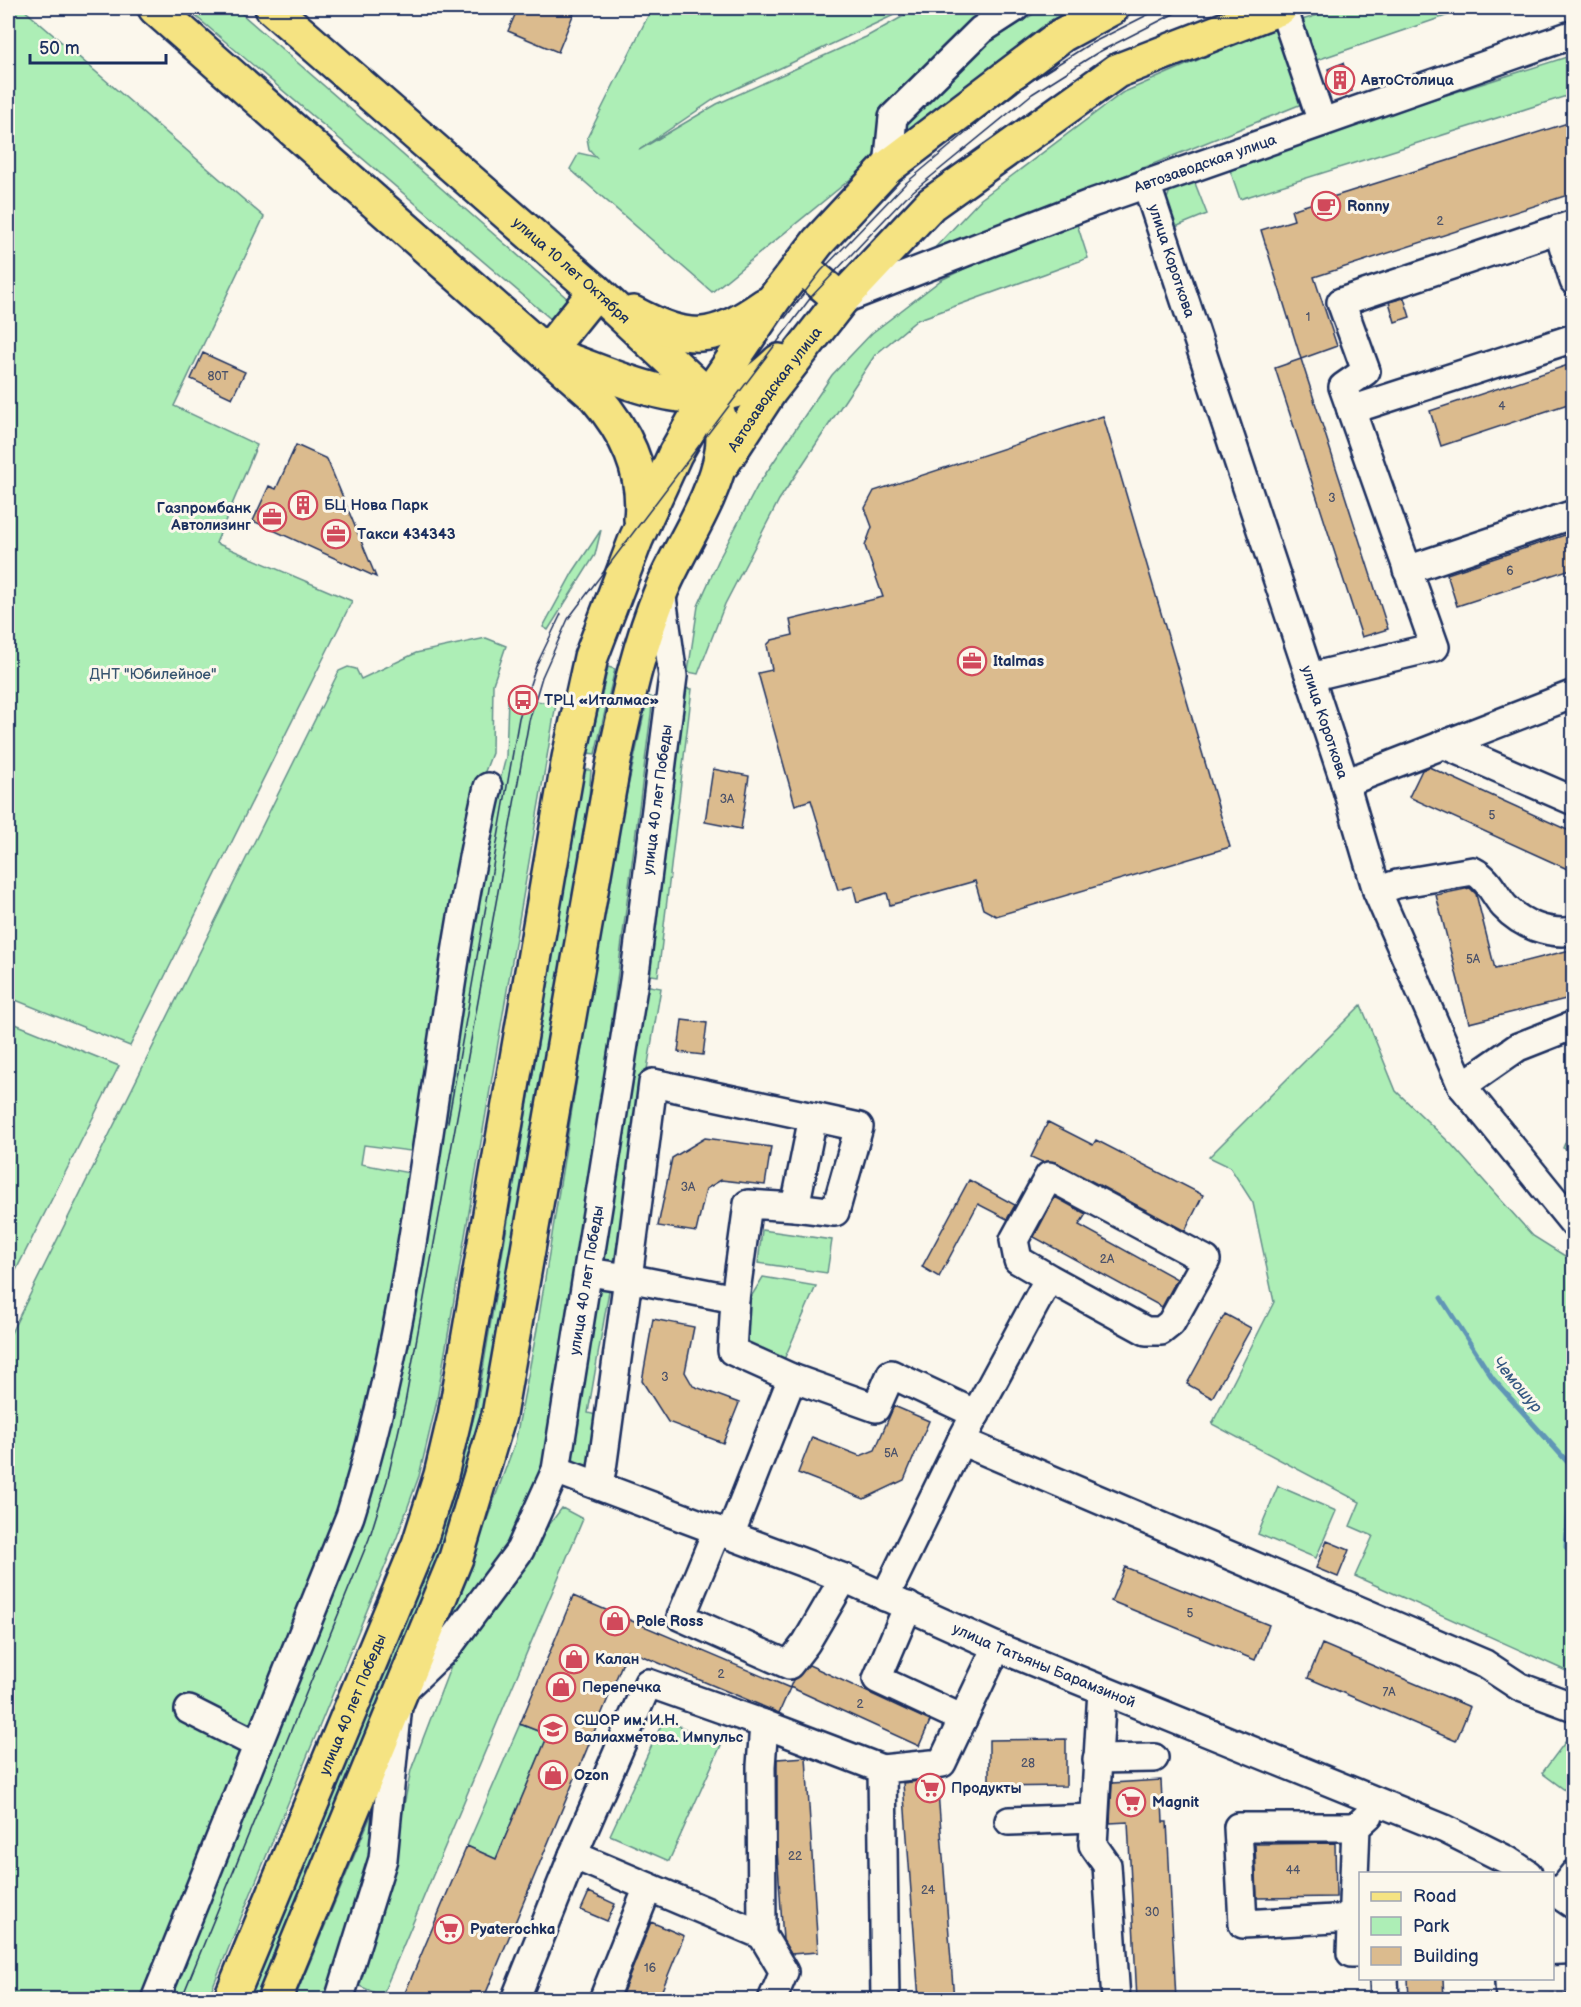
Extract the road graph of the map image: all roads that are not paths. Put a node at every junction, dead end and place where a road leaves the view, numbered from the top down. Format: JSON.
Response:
{"nodes":[{"id":1,"x":155,"y":8,"type":"edge"},
{"id":2,"x":272,"y":8,"type":"edge"},
{"id":3,"x":1015,"y":8,"type":"edge"},
{"id":4,"x":1112,"y":8,"type":"edge"},
{"id":5,"x":1282,"y":8,"type":"edge"},
{"id":6,"x":1574,"y":33,"type":"edge"},
{"id":7,"x":1322,"y":122,"type":"junction"},
{"id":8,"x":888,"y":167,"type":"junction"},
{"id":9,"x":1146,"y":183,"type":"junction"},
{"id":10,"x":1566,"y":226,"type":"edge"},
{"id":11,"x":800,"y":265,"type":"junction"},
{"id":12,"x":1574,"y":282,"type":"edge"},
{"id":13,"x":596,"y":291,"type":"junction"},
{"id":14,"x":774,"y":299,"type":"junction"},
{"id":15,"x":841,"y":300,"type":"junction"},
{"id":16,"x":1574,"y":338,"type":"edge"},
{"id":17,"x":546,"y":353,"type":"junction"},
{"id":18,"x":708,"y":396,"type":"junction"},
{"id":19,"x":1351,"y":410,"type":"junction"},
{"id":20,"x":714,"y":480,"type":"junction"},
{"id":21,"x":1574,"y":514,"type":"edge"},
{"id":22,"x":636,"y":539,"type":"junction"},
{"id":23,"x":1407,"y":570,"type":"junction"},
{"id":24,"x":661,"y":590,"type":"junction"},
{"id":25,"x":1310,"y":677,"type":"junction"},
{"id":26,"x":1574,"y":694,"type":"edge"},
{"id":27,"x":1443,"y":744,"type":"junction"},
{"id":28,"x":569,"y":758,"type":"junction"},
{"id":29,"x":613,"y":766,"type":"junction"},
{"id":30,"x":1345,"y":783,"type":"junction"},
{"id":31,"x":488,"y":787,"type":"dead end"},
{"id":32,"x":1574,"y":801,"type":"edge"},
{"id":33,"x":1377,"y":891,"type":"junction"},
{"id":34,"x":1574,"y":931,"type":"edge"},
{"id":35,"x":1574,"y":1025,"type":"edge"},
{"id":36,"x":1462,"y":1086,"type":"junction"},
{"id":37,"x":813,"y":1118,"type":"junction"},
{"id":38,"x":795,"y":1207,"type":"junction"},
{"id":39,"x":1574,"y":1224,"type":"edge"},
{"id":40,"x":588,"y":1272,"type":"junction"},
{"id":41,"x":628,"y":1278,"type":"junction"},
{"id":42,"x":1049,"y":1278,"type":"junction"},
{"id":43,"x":735,"y":1299,"type":"junction"},
{"id":44,"x":792,"y":1378,"type":"junction"},
{"id":45,"x":976,"y":1414,"type":"junction"},
{"id":46,"x":962,"y":1441,"type":"junction"},
{"id":47,"x":556,"y":1470,"type":"junction"},
{"id":48,"x":598,"y":1485,"type":"junction"},
{"id":49,"x":724,"y":1533,"type":"junction"},
{"id":50,"x":844,"y":1578,"type":"junction"},
{"id":51,"x":896,"y":1601,"type":"junction"},
{"id":52,"x":997,"y":1647,"type":"junction"},
{"id":53,"x":1102,"y":1690,"type":"junction"},
{"id":54,"x":399,"y":1694,"type":"junction"},
{"id":55,"x":1574,"y":1707,"type":"edge"},
{"id":56,"x":189,"y":1710,"type":"dead end"},
{"id":57,"x":963,"y":1719,"type":"junction"},
{"id":58,"x":764,"y":1724,"type":"junction"},
{"id":59,"x":258,"y":1745,"type":"junction"},
{"id":60,"x":1154,"y":1758,"type":"dead end"},
{"id":61,"x":1097,"y":1759,"type":"junction"},
{"id":62,"x":882,"y":1769,"type":"junction"},
{"id":63,"x":1380,"y":1803,"type":"junction"},
{"id":64,"x":1094,"y":1818,"type":"junction"},
{"id":65,"x":1009,"y":1821,"type":"dead end"},
{"id":66,"x":1356,"y":1827,"type":"junction"},
{"id":67,"x":573,"y":1855,"type":"junction"},
{"id":68,"x":1525,"y":1872,"type":"edge"},
{"id":69,"x":648,"y":1887,"type":"junction"},
{"id":70,"x":1352,"y":1918,"type":"junction"},
{"id":71,"x":762,"y":1935,"type":"junction"},
{"id":72,"x":1359,"y":1953,"type":"edge"},
{"id":73,"x":1554,"y":1960,"type":"edge"},
{"id":74,"x":1574,"y":1975,"type":"edge"},
{"id":75,"x":1384,"y":1980,"type":"edge"},
{"id":76,"x":1574,"y":1980,"type":"edge"},
{"id":77,"x":155,"y":2000,"type":"edge"},
{"id":78,"x":230,"y":2000,"type":"edge"},
{"id":79,"x":274,"y":2000,"type":"edge"},
{"id":80,"x":339,"y":2000,"type":"edge"},
{"id":81,"x":514,"y":2000,"type":"edge"},
{"id":82,"x":603,"y":2000,"type":"edge"},
{"id":83,"x":772,"y":2000,"type":"edge"},
{"id":84,"x":885,"y":2000,"type":"edge"},
{"id":85,"x":1116,"y":2000,"type":"edge"},
{"id":86,"x":1385,"y":2000,"type":"edge"},
{"id":87,"x":1510,"y":2000,"type":"edge"}],
"edges":[{"from":1,"to":17,"type":"main road"},
{"from":2,"to":13,"type":"main road","name":"улица 10 лет Октября"},
{"from":3,"to":8,"type":"street"},
{"from":4,"to":8,"type":"main road"},
{"from":5,"to":7,"type":"street"},
{"from":5,"to":15,"type":"main road","name":"Автозаводская улица"},
{"from":6,"to":7,"type":"street","name":"Автозаводская улица"},
{"from":7,"to":9,"type":"street","name":"Автозаводская улица"},
{"from":8,"to":11,"type":"main road"},
{"from":9,"to":15,"type":"street","name":"Автозаводская улица"},
{"from":9,"to":25,"type":"street","name":"улица Короткова"},
{"from":10,"to":12,"type":"street"},
{"from":10,"to":19,"type":"street"},
{"from":11,"to":14,"type":"main road"},
{"from":11,"to":15,"type":"main road"},
{"from":13,"to":14,"type":"main road"},
{"from":13,"to":17,"type":"main road"},
{"from":13,"to":18,"type":"main road","name":"улица 10 лет Октября"},
{"from":14,"to":18,"type":"main road","name":"улица 40 лет Победы"},
{"from":15,"to":18,"type":"main road"},
{"from":15,"to":20,"type":"main road","name":"Автозаводская улица"},
{"from":16,"to":19,"type":"street"},
{"from":17,"to":18,"type":"main road"},
{"from":17,"to":22,"type":"main road"},
{"from":18,"to":20,"type":"main road","name":"улица 10 лет Октября"},
{"from":18,"to":22,"type":"main road","name":"улица 40 лет Победы"},
{"from":19,"to":23,"type":"street"},
{"from":20,"to":24,"type":"main road","name":"улица 10 лет Октября"},
{"from":21,"to":23,"type":"street"},
{"from":22,"to":28,"type":"main road","name":"улица 40 лет Победы"},
{"from":23,"to":25,"type":"street"},
{"from":24,"to":29,"type":"main road","name":"улица 40 лет Победы"},
{"from":24,"to":40,"type":"street","name":"улица 40 лет Победы"},
{"from":25,"to":30,"type":"street","name":"улица Короткова"},
{"from":26,"to":27,"type":"street"},
{"from":27,"to":30,"type":"street"},
{"from":27,"to":32,"type":"street"},
{"from":28,"to":29,"type":"main road"},
{"from":28,"to":78,"type":"main road","name":"улица 40 лет Победы"},
{"from":29,"to":54,"type":"main road","name":"улица 40 лет Победы"},
{"from":30,"to":33,"type":"street","name":"улица Короткова"},
{"from":31,"to":59,"type":"street"},
{"from":33,"to":34,"type":"street"},
{"from":33,"to":36,"type":"street","name":"улица Короткова"},
{"from":35,"to":36,"type":"street"},
{"from":36,"to":39,"type":"street","name":"улица Короткова"},
{"from":37,"to":38,"type":"street"},
{"from":37,"to":38,"type":"street"},
{"from":37,"to":41,"type":"street"},
{"from":38,"to":43,"type":"street"},
{"from":40,"to":41,"type":"street"},
{"from":40,"to":47,"type":"street","name":"улица 40 лет Победы"},
{"from":41,"to":43,"type":"street"},
{"from":41,"to":48,"type":"street"},
{"from":42,"to":42,"type":"street"},
{"from":42,"to":45,"type":"street"},
{"from":43,"to":44,"type":"street"},
{"from":44,"to":45,"type":"street"},
{"from":44,"to":49,"type":"street"},
{"from":45,"to":46,"type":"street"},
{"from":46,"to":51,"type":"street"},
{"from":46,"to":55,"type":"street"},
{"from":47,"to":48,"type":"street","name":"улица Татьяны Барамзиной"},
{"from":47,"to":54,"type":"street","name":"улица 40 лет Победы"},
{"from":48,"to":49,"type":"street","name":"улица Татьяны Барамзиной"},
{"from":49,"to":50,"type":"street","name":"улица Татьяны Барамзиной"},
{"from":49,"to":50,"type":"street"},
{"from":50,"to":51,"type":"street","name":"улица Татьяны Барамзиной"},
{"from":51,"to":52,"type":"street","name":"улица Татьяны Барамзиной"},
{"from":51,"to":57,"type":"street"},
{"from":52,"to":53,"type":"street","name":"улица Татьяны Барамзиной"},
{"from":52,"to":57,"type":"street"},
{"from":53,"to":61,"type":"street"},
{"from":53,"to":63,"type":"street","name":"улица Татьяны Барамзиной"},
{"from":54,"to":79,"type":"main road","name":"улица 40 лет Победы"},
{"from":54,"to":80,"type":"street","name":"улица 40 лет Победы"},
{"from":56,"to":59,"type":"street"},
{"from":57,"to":62,"type":"street"},
{"from":58,"to":62,"type":"street"},
{"from":58,"to":67,"type":"street"},
{"from":58,"to":71,"type":"street"},
{"from":59,"to":77,"type":"street"},
{"from":60,"to":61,"type":"street"},
{"from":61,"to":64,"type":"street"},
{"from":62,"to":84,"type":"street"},
{"from":63,"to":66,"type":"street"},
{"from":63,"to":68,"type":"street","name":"улица Татьяны Барамзиной"},
{"from":64,"to":65,"type":"street"},
{"from":64,"to":85,"type":"street"},
{"from":66,"to":70,"type":"street"},
{"from":66,"to":70,"type":"street"},
{"from":67,"to":69,"type":"street"},
{"from":67,"to":81,"type":"street"},
{"from":69,"to":71,"type":"street"},
{"from":69,"to":82,"type":"street"},
{"from":70,"to":72,"type":"street"},
{"from":71,"to":83,"type":"street"},
{"from":73,"to":74,"type":"street"},
{"from":75,"to":86,"type":"street"},
{"from":76,"to":87,"type":"street"}]}
